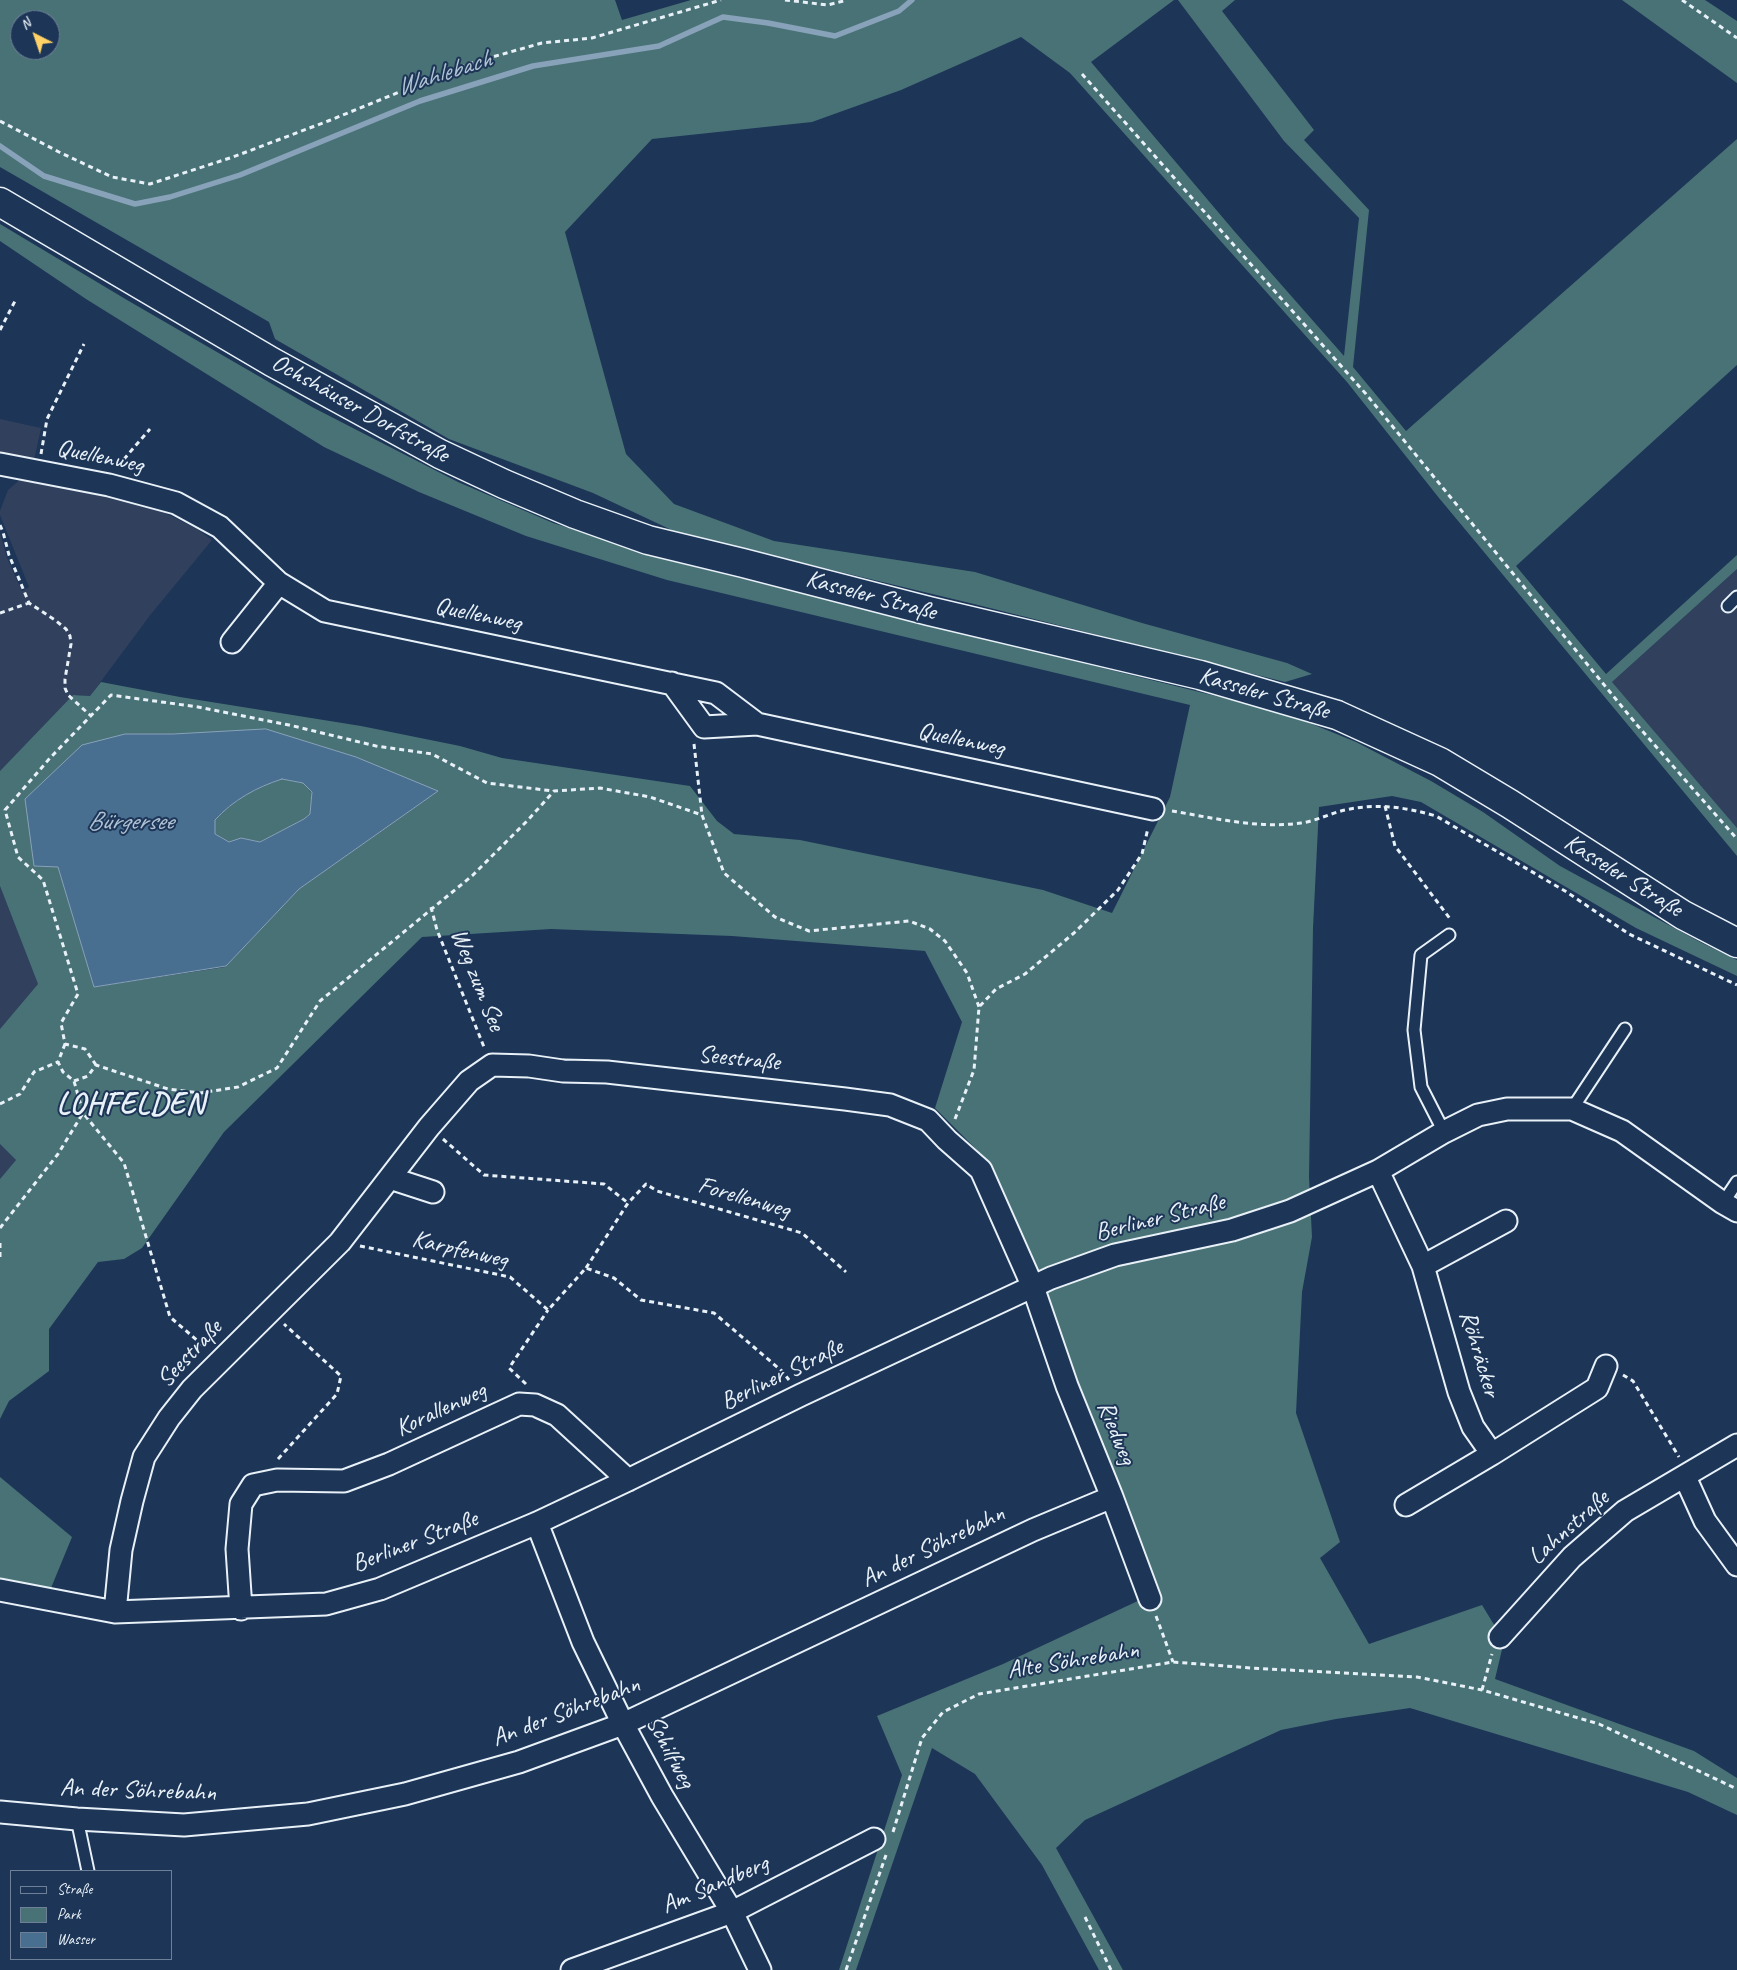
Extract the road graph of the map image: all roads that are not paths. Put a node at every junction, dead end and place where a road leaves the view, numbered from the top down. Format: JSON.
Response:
{"nodes":[{"id":1,"x":0,"y":202,"type":"edge"},
{"id":2,"x":0,"y":464,"type":"edge"},
{"id":3,"x":743,"y":562,"type":"joint"},
{"id":4,"x":279,"y":583,"type":"junction"},
{"id":5,"x":1737,"y":597,"type":"edge"},
{"id":6,"x":1728,"y":606,"type":"dead end"},
{"id":7,"x":232,"y":642,"type":"dead end"},
{"id":8,"x":672,"y":684,"type":"junction"},
{"id":9,"x":757,"y":724,"type":"junction"},
{"id":10,"x":1153,"y":809,"type":"road end"},
{"id":11,"x":1448,"y":935,"type":"road end"},
{"id":12,"x":1737,"y":943,"type":"edge"},
{"id":13,"x":1626,"y":1030,"type":"dead end"},
{"id":14,"x":1572,"y":1108,"type":"junction"},
{"id":15,"x":1444,"y":1132,"type":"junction"},
{"id":16,"x":1378,"y":1170,"type":"junction"},
{"id":17,"x":390,"y":1178,"type":"junction"},
{"id":18,"x":1737,"y":1182,"type":"edge"},
{"id":19,"x":433,"y":1192,"type":"dead end"},
{"id":20,"x":1730,"y":1207,"type":"edge"},
{"id":21,"x":1506,"y":1221,"type":"dead end"},
{"id":22,"x":1423,"y":1266,"type":"junction"},
{"id":23,"x":1033,"y":1287,"type":"junction"},
{"id":24,"x":1606,"y":1366,"type":"road end"},
{"id":25,"x":1737,"y":1445,"type":"edge"},
{"id":26,"x":1492,"y":1454,"type":"junction"},
{"id":27,"x":1685,"y":1477,"type":"junction"},
{"id":28,"x":628,"y":1480,"type":"junction"},
{"id":29,"x":1112,"y":1497,"type":"junction"},
{"id":30,"x":1406,"y":1505,"type":"dead end"},
{"id":31,"x":537,"y":1523,"type":"junction"},
{"id":32,"x":1737,"y":1565,"type":"edge"},
{"id":33,"x":0,"y":1590,"type":"edge"},
{"id":34,"x":1150,"y":1599,"type":"road end"},
{"id":35,"x":242,"y":1609,"type":"junction"},
{"id":36,"x":115,"y":1612,"type":"junction"},
{"id":37,"x":1500,"y":1637,"type":"road end"},
{"id":38,"x":623,"y":1724,"type":"junction"},
{"id":39,"x":0,"y":1812,"type":"edge"},
{"id":40,"x":77,"y":1820,"type":"junction"},
{"id":41,"x":884,"y":1840,"type":"road end"},
{"id":42,"x":88,"y":1870,"type":"edge"},
{"id":43,"x":732,"y":1912,"type":"junction"},
{"id":44,"x":572,"y":1970,"type":"edge"},
{"id":45,"x":760,"y":1970,"type":"edge"}],
"edges":[{"from":1,"to":3,"type":"main road","name":"Ochshäuser Dorfstraße"},
{"from":2,"to":4,"type":"street","name":"Quellenweg"},
{"from":3,"to":12,"type":"main road","name":"Kasseler Straße"},
{"from":4,"to":7,"type":"street"},
{"from":4,"to":8,"type":"street","name":"Quellenweg"},
{"from":5,"to":6,"type":"lane"},
{"from":8,"to":9,"type":"street","name":"Quellenweg"},
{"from":8,"to":9,"type":"street","name":"Quellenweg"},
{"from":9,"to":10,"type":"street","name":"Quellenweg"},
{"from":11,"to":15,"type":"lane"},
{"from":13,"to":14,"type":"lane"},
{"from":14,"to":15,"type":"street","name":"Berliner Straße"},
{"from":14,"to":20,"type":"street","name":"Berliner Straße"},
{"from":15,"to":16,"type":"street","name":"Berliner Straße"},
{"from":16,"to":22,"type":"street","name":"Röhräcker"},
{"from":16,"to":23,"type":"street","name":"Berliner Straße"},
{"from":17,"to":19,"type":"street"},
{"from":17,"to":23,"type":"street","name":"Seestraße"},
{"from":17,"to":36,"type":"street","name":"Seestraße"},
{"from":18,"to":20,"type":"lane","name":"Berliner Straße"},
{"from":21,"to":22,"type":"street"},
{"from":22,"to":26,"type":"street","name":"Röhräcker"},
{"from":23,"to":28,"type":"street","name":"Berliner Straße"},
{"from":23,"to":29,"type":"street","name":"Riedweg"},
{"from":24,"to":26,"type":"street"},
{"from":25,"to":27,"type":"street","name":"Lahnstraße"},
{"from":26,"to":30,"type":"street"},
{"from":27,"to":32,"type":"street"},
{"from":27,"to":37,"type":"street","name":"Lahnstraße"},
{"from":28,"to":31,"type":"street","name":"Berliner Straße"},
{"from":28,"to":35,"type":"street","name":"Korallenweg"},
{"from":29,"to":34,"type":"street","name":"Riedweg"},
{"from":29,"to":38,"type":"street","name":"An der Söhrebahn"},
{"from":31,"to":35,"type":"street","name":"Berliner Straße"},
{"from":31,"to":38,"type":"street","name":"Schilfweg"},
{"from":33,"to":36,"type":"street","name":"Berliner Straße"},
{"from":35,"to":36,"type":"street","name":"Berliner Straße"},
{"from":38,"to":40,"type":"street","name":"An der Söhrebahn"},
{"from":38,"to":43,"type":"street","name":"Schilfweg"},
{"from":39,"to":40,"type":"street","name":"An der Söhrebahn"},
{"from":40,"to":42,"type":"lane"},
{"from":41,"to":43,"type":"street","name":"Am Sandberg"},
{"from":43,"to":44,"type":"street","name":"Am Sandberg"},
{"from":43,"to":45,"type":"street","name":"Schilfweg"}]}
